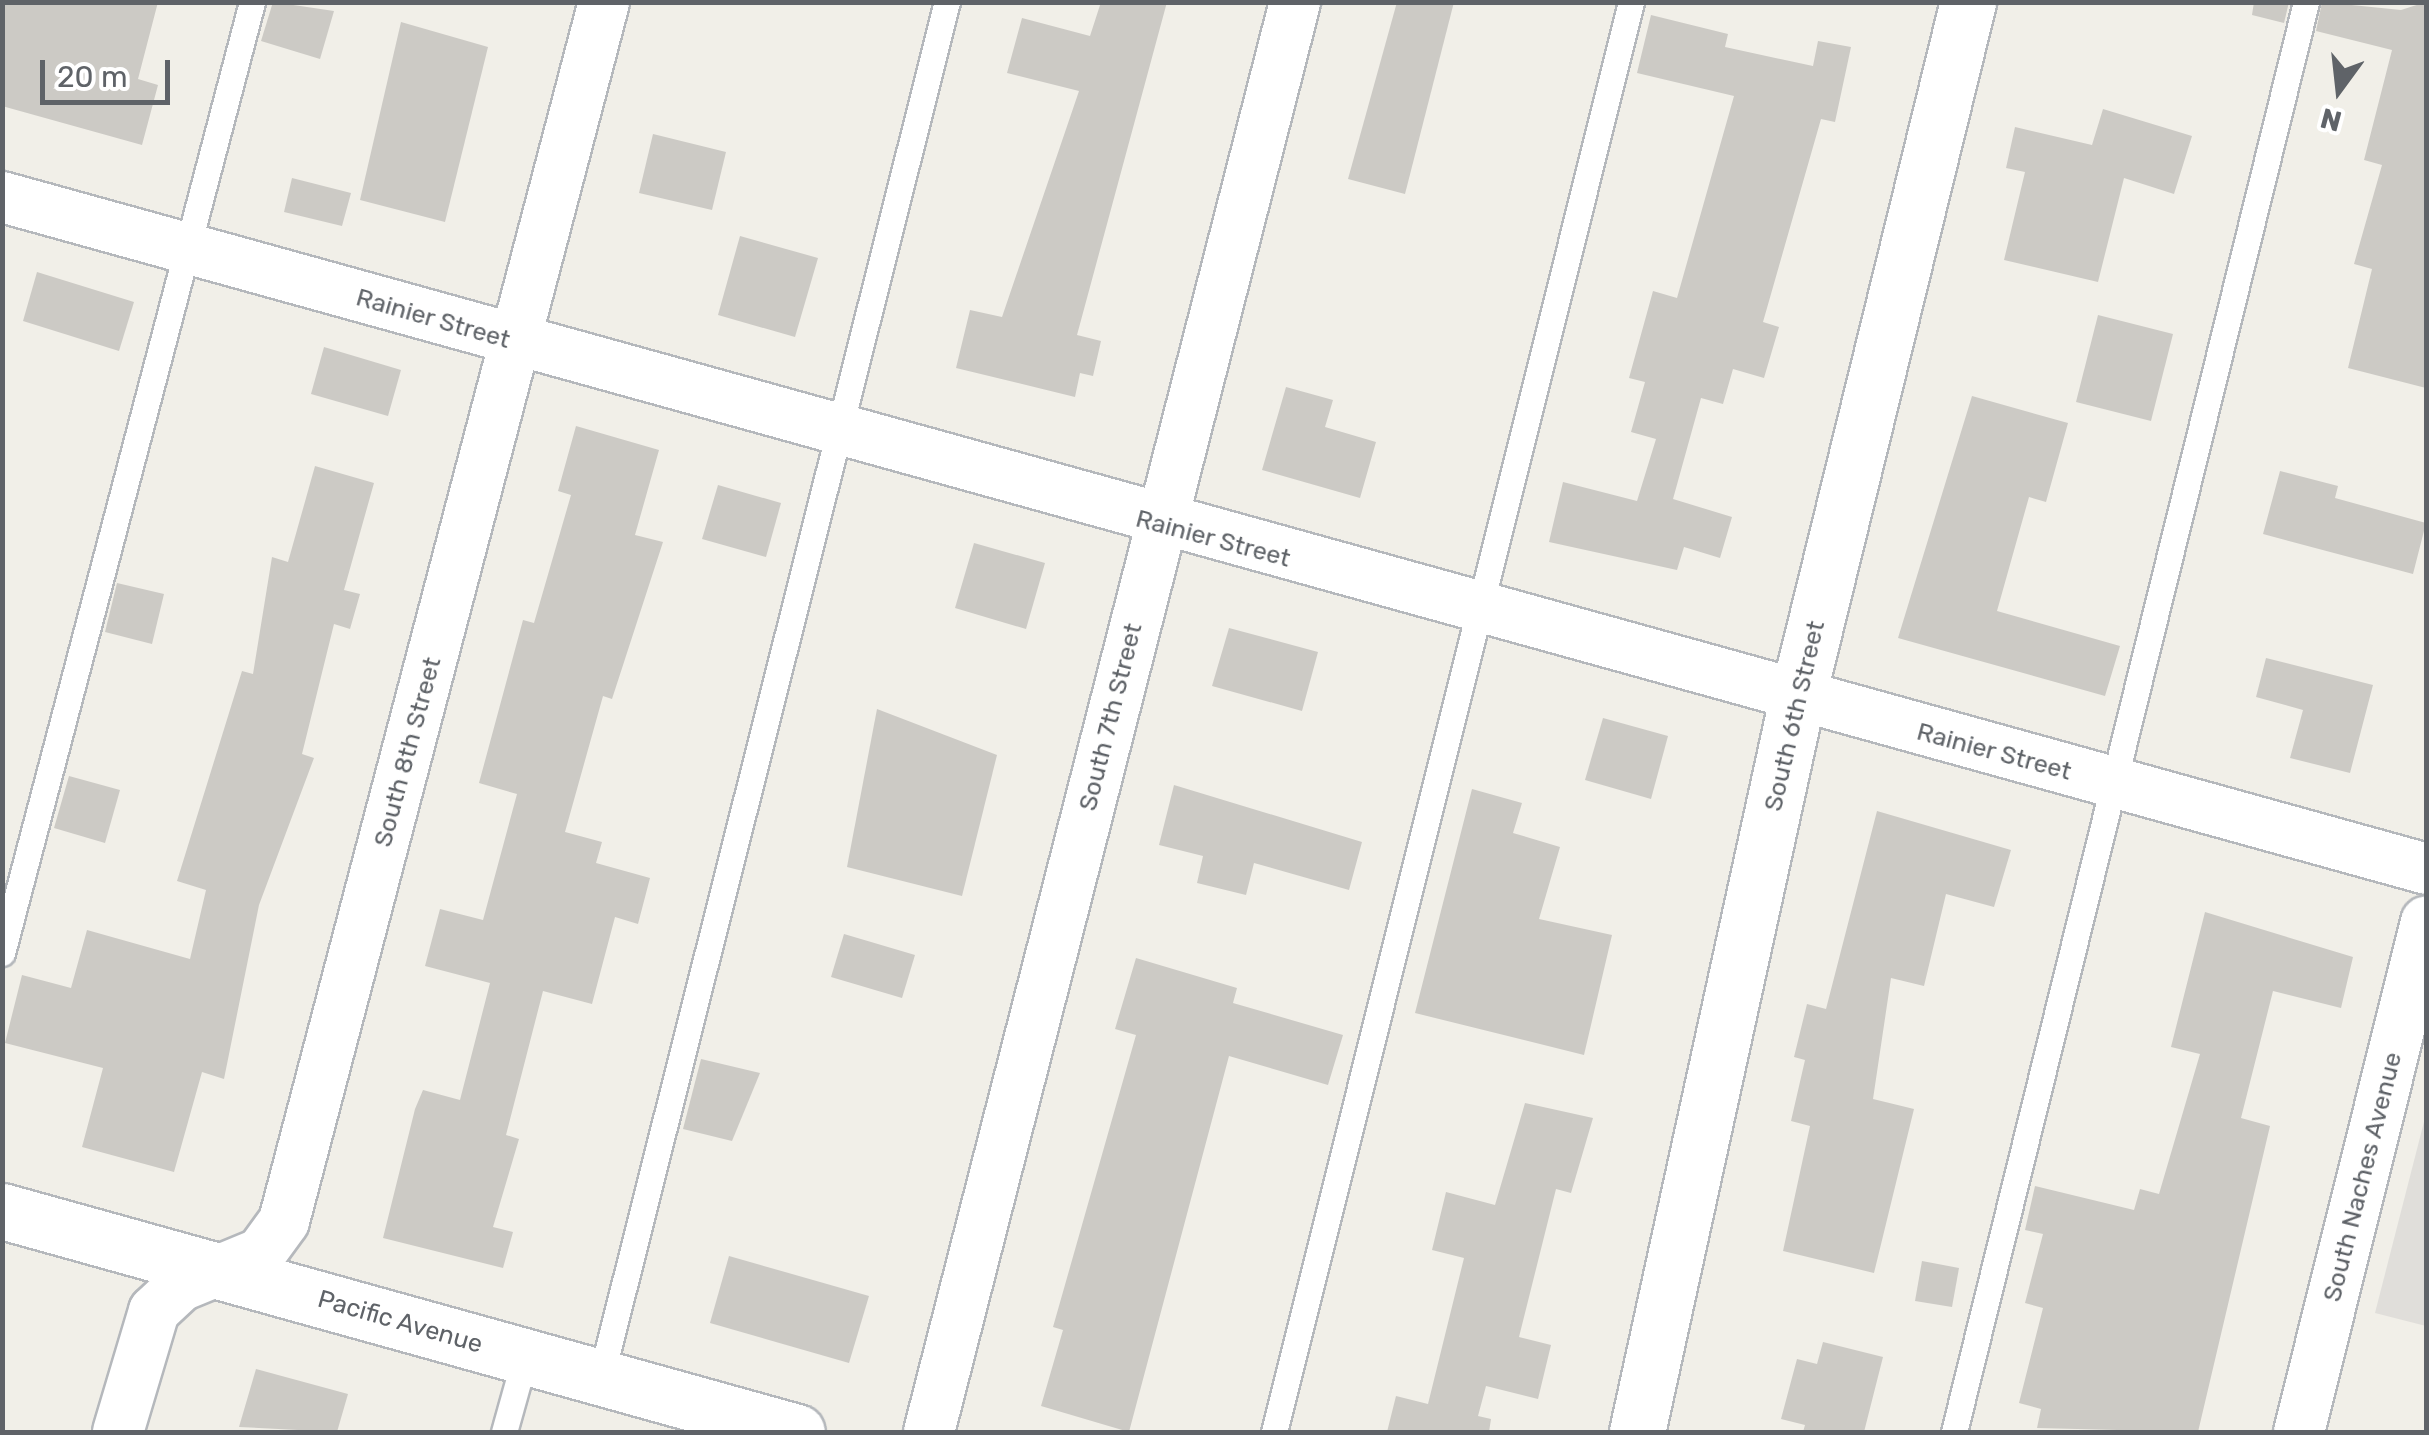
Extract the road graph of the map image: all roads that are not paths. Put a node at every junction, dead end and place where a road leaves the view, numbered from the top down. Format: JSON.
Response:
{"nodes":[{"id":1,"x":252,"y":2,"type":"edge"},
{"id":2,"x":604,"y":2,"type":"edge"},
{"id":3,"x":947,"y":2,"type":"edge"},
{"id":4,"x":1295,"y":2,"type":"edge"},
{"id":5,"x":1630,"y":2,"type":"edge"},
{"id":6,"x":1968,"y":2,"type":"edge"},
{"id":7,"x":2306,"y":2,"type":"edge"},
{"id":8,"x":2,"y":197,"type":"edge"},
{"id":9,"x":187,"y":250,"type":"junction"},
{"id":10,"x":516,"y":342,"type":"junction"},
{"id":11,"x":837,"y":434,"type":"junction"},
{"id":12,"x":1160,"y":525,"type":"junction"},
{"id":13,"x":1477,"y":611,"type":"junction"},
{"id":14,"x":1797,"y":698,"type":"junction"},
{"id":15,"x":2116,"y":785,"type":"junction"},
{"id":16,"x":2426,"y":868,"type":"edge"},
{"id":17,"x":2426,"y":922,"type":"edge"},
{"id":18,"x":2,"y":954,"type":"edge"},
{"id":19,"x":2,"y":1211,"type":"edge"},
{"id":20,"x":222,"y":1272,"type":"junction"},
{"id":21,"x":525,"y":1356,"type":"junction"},
{"id":22,"x":601,"y":1378,"type":"junction"},
{"id":23,"x":118,"y":1432,"type":"edge"},
{"id":24,"x":504,"y":1432,"type":"edge"},
{"id":25,"x":797,"y":1432,"type":"edge"},
{"id":26,"x":929,"y":1432,"type":"edge"},
{"id":27,"x":1274,"y":1432,"type":"edge"},
{"id":28,"x":1637,"y":1432,"type":"edge"},
{"id":29,"x":1954,"y":1432,"type":"edge"},
{"id":30,"x":2298,"y":1432,"type":"edge"}],
"edges":[{"from":1,"to":9,"type":"lane"},
{"from":2,"to":10,"type":"street","name":"South 8th Street"},
{"from":3,"to":11,"type":"lane"},
{"from":4,"to":12,"type":"street","name":"South 7th Street"},
{"from":5,"to":13,"type":"lane"},
{"from":6,"to":14,"type":"street","name":"South 6th Street"},
{"from":7,"to":15,"type":"lane"},
{"from":8,"to":9,"type":"street","name":"Rainier Street"},
{"from":9,"to":10,"type":"street","name":"Rainier Street"},
{"from":9,"to":18,"type":"lane"},
{"from":10,"to":11,"type":"street","name":"Rainier Street"},
{"from":10,"to":20,"type":"street","name":"South 8th Street"},
{"from":11,"to":12,"type":"street","name":"Rainier Street"},
{"from":11,"to":22,"type":"lane"},
{"from":12,"to":13,"type":"street","name":"Rainier Street"},
{"from":12,"to":26,"type":"street","name":"South 7th Street"},
{"from":13,"to":14,"type":"street","name":"Rainier Street"},
{"from":13,"to":27,"type":"lane"},
{"from":14,"to":15,"type":"street","name":"Rainier Street"},
{"from":14,"to":28,"type":"street","name":"South 6th Street"},
{"from":15,"to":16,"type":"street","name":"Rainier Street"},
{"from":15,"to":29,"type":"lane"},
{"from":17,"to":30,"type":"street","name":"South Naches Avenue"},
{"from":19,"to":20,"type":"street","name":"Pacific Avenue"},
{"from":20,"to":21,"type":"street","name":"Pacific Avenue"},
{"from":20,"to":23,"type":"street","name":"South 8th Street"},
{"from":21,"to":22,"type":"street","name":"Pacific Avenue"},
{"from":21,"to":24,"type":"lane"},
{"from":22,"to":25,"type":"street","name":"Pacific Avenue"}]}
